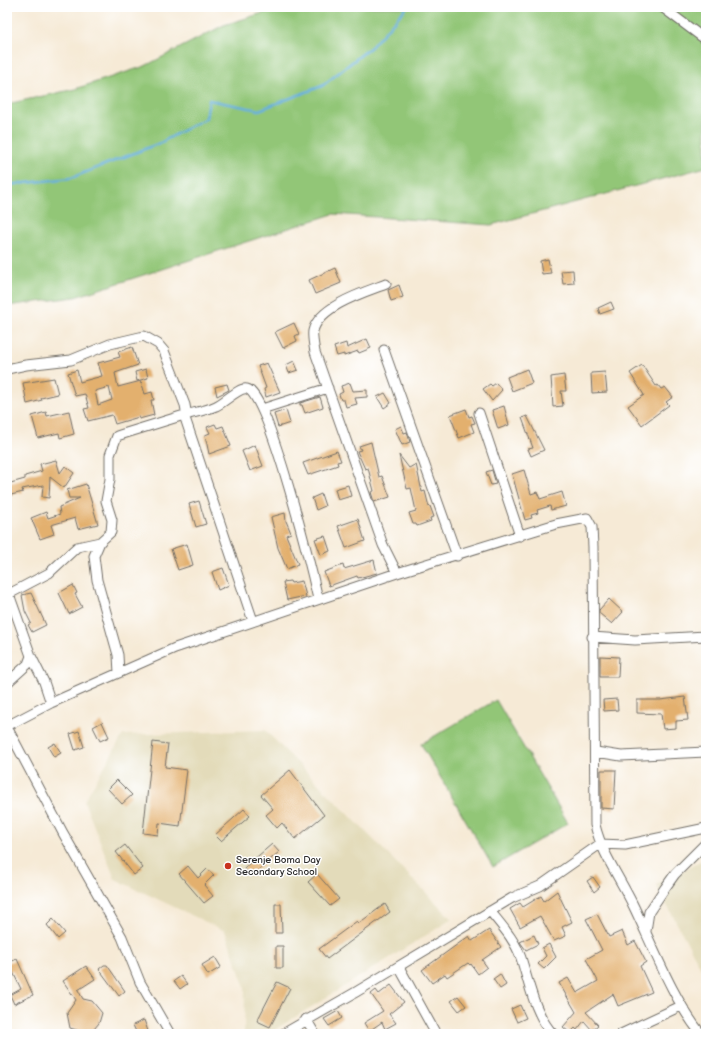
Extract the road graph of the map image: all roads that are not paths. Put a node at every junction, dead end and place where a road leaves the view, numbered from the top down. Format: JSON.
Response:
{"nodes":[{"id":1,"x":662,"y":7,"type":"edge"},
{"id":2,"x":706,"y":40,"type":"edge"},
{"id":3,"x":386,"y":284,"type":"dead end"},
{"id":4,"x":384,"y":350,"type":"dead end"},
{"id":5,"x":7,"y":369,"type":"edge"},
{"id":6,"x":328,"y":388,"type":"junction"},
{"id":7,"x":262,"y":409,"type":"junction"},
{"id":8,"x":479,"y":413,"type":"dead end"},
{"id":9,"x":186,"y":416,"type":"junction"},
{"id":10,"x":520,"y":536,"type":"junction"},
{"id":11,"x":100,"y":542,"type":"junction"},
{"id":12,"x":457,"y":556,"type":"junction"},
{"id":13,"x":397,"y":573,"type":"junction"},
{"id":14,"x":8,"y":594,"type":"edge"},
{"id":15,"x":318,"y":600,"type":"junction"},
{"id":16,"x":253,"y":622,"type":"junction"},
{"id":17,"x":706,"y":636,"type":"edge"},
{"id":18,"x":592,"y":637,"type":"junction"},
{"id":19,"x":32,"y":656,"type":"junction"},
{"id":20,"x":120,"y":673,"type":"junction"},
{"id":21,"x":7,"y":683,"type":"edge"},
{"id":22,"x":52,"y":703,"type":"junction"},
{"id":23,"x":7,"y":726,"type":"edge"},
{"id":24,"x":596,"y":752,"type":"junction"},
{"id":25,"x":706,"y":752,"type":"edge"},
{"id":26,"x":706,"y":828,"type":"edge"},
{"id":27,"x":706,"y":842,"type":"edge"},
{"id":28,"x":600,"y":844,"type":"junction"},
{"id":29,"x":490,"y":911,"type":"junction"},
{"id":30,"x":646,"y":931,"type":"junction"},
{"id":31,"x":399,"y":967,"type":"junction"},
{"id":32,"x":681,"y":1006,"type":"junction"},
{"id":33,"x":306,"y":1019,"type":"junction"},
{"id":34,"x":170,"y":1034,"type":"edge"},
{"id":35,"x":283,"y":1034,"type":"edge"},
{"id":36,"x":315,"y":1034,"type":"edge"},
{"id":37,"x":436,"y":1034,"type":"edge"},
{"id":38,"x":553,"y":1034,"type":"edge"},
{"id":39,"x":621,"y":1034,"type":"edge"},
{"id":40,"x":701,"y":1034,"type":"edge"}],
"edges":[{"from":1,"to":2,"type":"street"},
{"from":3,"to":6,"type":"street"},
{"from":4,"to":12,"type":"street"},
{"from":5,"to":9,"type":"street"},
{"from":6,"to":7,"type":"street"},
{"from":6,"to":13,"type":"street"},
{"from":7,"to":9,"type":"street"},
{"from":7,"to":15,"type":"street"},
{"from":8,"to":10,"type":"street"},
{"from":9,"to":11,"type":"street"},
{"from":9,"to":16,"type":"street"},
{"from":10,"to":12,"type":"street"},
{"from":10,"to":18,"type":"street"},
{"from":11,"to":14,"type":"street"},
{"from":11,"to":20,"type":"street"},
{"from":12,"to":13,"type":"street"},
{"from":13,"to":15,"type":"street"},
{"from":14,"to":19,"type":"street"},
{"from":15,"to":16,"type":"street"},
{"from":16,"to":20,"type":"street"},
{"from":17,"to":18,"type":"street"},
{"from":18,"to":24,"type":"street"},
{"from":19,"to":21,"type":"street"},
{"from":19,"to":22,"type":"street"},
{"from":20,"to":22,"type":"street"},
{"from":22,"to":23,"type":"street"},
{"from":23,"to":34,"type":"street"},
{"from":24,"to":25,"type":"street"},
{"from":24,"to":28,"type":"street"},
{"from":26,"to":28,"type":"street"},
{"from":27,"to":30,"type":"street"},
{"from":28,"to":29,"type":"street"},
{"from":28,"to":30,"type":"street"},
{"from":29,"to":31,"type":"street"},
{"from":29,"to":38,"type":"street"},
{"from":30,"to":32,"type":"street"},
{"from":31,"to":33,"type":"street"},
{"from":31,"to":37,"type":"street"},
{"from":32,"to":39,"type":"street"},
{"from":32,"to":40,"type":"street"},
{"from":33,"to":35,"type":"street"},
{"from":33,"to":36,"type":"street"}]}
